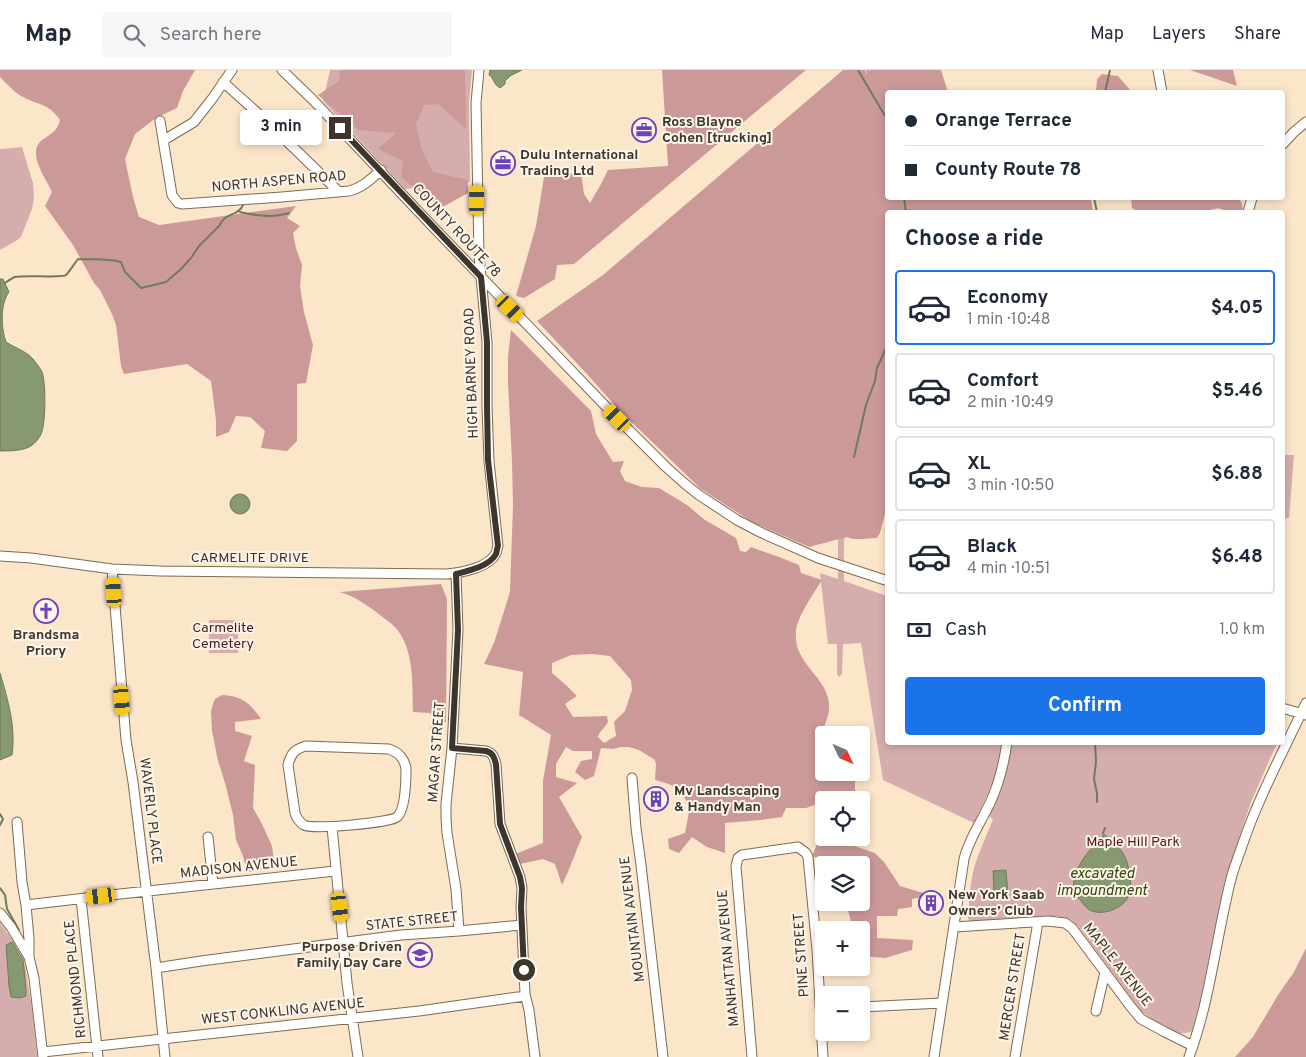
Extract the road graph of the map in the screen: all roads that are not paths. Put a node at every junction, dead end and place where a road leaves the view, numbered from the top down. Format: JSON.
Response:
{"nodes":[{"id":1,"x":232,"y":70,"type":"edge"},
{"id":2,"x":479,"y":70,"type":"edge"},
{"id":3,"x":1158,"y":70,"type":"edge"},
{"id":4,"x":283,"y":71,"type":"edge"},
{"id":5,"x":223,"y":82,"type":"junction"},
{"id":6,"x":1162,"y":90,"type":"edge"},
{"id":7,"x":160,"y":121,"type":"dead end"},
{"id":8,"x":1306,"y":122,"type":"edge"},
{"id":9,"x":164,"y":140,"type":"junction"},
{"id":10,"x":1285,"y":142,"type":"edge"},
{"id":11,"x":381,"y":170,"type":"junction"},
{"id":12,"x":338,"y":192,"type":"junction"},
{"id":13,"x":481,"y":277,"type":"junction"},
{"id":14,"x":495,"y":555,"type":"joint"},
{"id":15,"x":0,"y":556,"type":"edge"},
{"id":16,"x":112,"y":569,"type":"junction"},
{"id":17,"x":456,"y":574,"type":"junction"},
{"id":18,"x":885,"y":580,"type":"edge"},
{"id":19,"x":1306,"y":703,"type":"edge"},
{"id":20,"x":1285,"y":709,"type":"edge"},
{"id":21,"x":1303,"y":715,"type":"edge"},
{"id":22,"x":1007,"y":745,"type":"edge"},
{"id":23,"x":452,"y":748,"type":"junction"},
{"id":24,"x":632,"y":778,"type":"dead end"},
{"id":25,"x":17,"y":822,"type":"dead end"},
{"id":26,"x":332,"y":827,"type":"junction"},
{"id":27,"x":208,"y":837,"type":"dead end"},
{"id":28,"x":806,"y":852,"type":"joint"},
{"id":29,"x":335,"y":871,"type":"junction"},
{"id":30,"x":213,"y":884,"type":"junction"},
{"id":31,"x":146,"y":891,"type":"junction"},
{"id":32,"x":81,"y":899,"type":"junction"},
{"id":33,"x":26,"y":905,"type":"junction"},
{"id":34,"x":0,"y":913,"type":"edge"},
{"id":35,"x":1038,"y":922,"type":"junction"},
{"id":36,"x":522,"y":925,"type":"junction"},
{"id":37,"x":954,"y":928,"type":"junction"},
{"id":38,"x":458,"y":932,"type":"junction"},
{"id":39,"x":344,"y":943,"type":"junction"},
{"id":40,"x":29,"y":957,"type":"junction"},
{"id":41,"x":156,"y":968,"type":"junction"},
{"id":42,"x":1106,"y":972,"type":"junction"},
{"id":43,"x":820,"y":986,"type":"edge"},
{"id":44,"x":525,"y":996,"type":"junction"},
{"id":45,"x":942,"y":1003,"type":"junction"},
{"id":46,"x":870,"y":1007,"type":"edge"},
{"id":47,"x":1096,"y":1011,"type":"dead end"},
{"id":48,"x":352,"y":1018,"type":"junction"},
{"id":49,"x":163,"y":1039,"type":"junction"},
{"id":50,"x":823,"y":1041,"type":"edge"},
{"id":51,"x":97,"y":1046,"type":"junction"},
{"id":52,"x":1193,"y":1046,"type":"junction"},
{"id":53,"x":43,"y":1055,"type":"edge"},
{"id":54,"x":98,"y":1057,"type":"edge"},
{"id":55,"x":165,"y":1057,"type":"edge"},
{"id":56,"x":358,"y":1057,"type":"edge"},
{"id":57,"x":535,"y":1057,"type":"edge"},
{"id":58,"x":663,"y":1057,"type":"edge"},
{"id":59,"x":752,"y":1057,"type":"edge"},
{"id":60,"x":823,"y":1057,"type":"edge"},
{"id":61,"x":934,"y":1057,"type":"edge"},
{"id":62,"x":1016,"y":1057,"type":"edge"},
{"id":63,"x":1189,"y":1057,"type":"edge"}],
"edges":[{"from":1,"to":5,"type":"street"},
{"from":2,"to":13,"type":"street","name":"HIGH BARNEY ROAD"},
{"from":3,"to":6,"type":"street"},
{"from":4,"to":11,"type":"street","name":"COUNTY ROUTE 78"},
{"from":5,"to":9,"type":"street"},
{"from":5,"to":12,"type":"street"},
{"from":7,"to":9,"type":"street"},
{"from":8,"to":10,"type":"street"},
{"from":9,"to":12,"type":"street","name":"NORTH ASPEN ROAD"},
{"from":11,"to":12,"type":"street","name":"NORTH ASPEN ROAD"},
{"from":11,"to":13,"type":"street","name":"COUNTY ROUTE 78"},
{"from":13,"to":14,"type":"street","name":"HIGH BARNEY ROAD"},
{"from":13,"to":18,"type":"street","name":"COUNTY ROUTE 78"},
{"from":14,"to":17,"type":"street","name":"CARMELITE DRIVE"},
{"from":15,"to":16,"type":"street","name":"CARMELITE DRIVE"},
{"from":16,"to":17,"type":"street","name":"CARMELITE DRIVE"},
{"from":16,"to":31,"type":"street","name":"WAVERLY PLACE"},
{"from":17,"to":23,"type":"street","name":"MAGAR STREET"},
{"from":19,"to":21,"type":"street"},
{"from":20,"to":21,"type":"street"},
{"from":21,"to":52,"type":"street"},
{"from":22,"to":37,"type":"street"},
{"from":23,"to":36,"type":"street"},
{"from":23,"to":38,"type":"street","name":"MAGAR STREET"},
{"from":24,"to":58,"type":"street","name":"MOUNTAIN AVENUE"},
{"from":25,"to":33,"type":"street"},
{"from":26,"to":26,"type":"street"},
{"from":26,"to":29,"type":"street"},
{"from":27,"to":30,"type":"street"},
{"from":28,"to":43,"type":"street","name":"PINE STREET"},
{"from":28,"to":59,"type":"street","name":"MANHATTAN AVENUE"},
{"from":29,"to":30,"type":"street","name":"MADISON AVENUE"},
{"from":29,"to":39,"type":"street"},
{"from":30,"to":31,"type":"street","name":"MADISON AVENUE"},
{"from":31,"to":32,"type":"street","name":"MADISON AVENUE"},
{"from":31,"to":41,"type":"street","name":"WAVERLY PLACE"},
{"from":32,"to":33,"type":"street","name":"MADISON AVENUE"},
{"from":32,"to":51,"type":"street","name":"RICHMOND PLACE"},
{"from":33,"to":40,"type":"street"},
{"from":34,"to":40,"type":"street"},
{"from":35,"to":37,"type":"street","name":"MAPLE AVENUE"},
{"from":35,"to":42,"type":"street","name":"MAPLE AVENUE"},
{"from":35,"to":62,"type":"street","name":"MERCER STREET"},
{"from":36,"to":38,"type":"street","name":"STATE STREET"},
{"from":36,"to":44,"type":"street"},
{"from":37,"to":45,"type":"street"},
{"from":38,"to":39,"type":"street","name":"STATE STREET"},
{"from":39,"to":41,"type":"street","name":"STATE STREET"},
{"from":39,"to":48,"type":"street"},
{"from":40,"to":53,"type":"street"},
{"from":41,"to":49,"type":"street","name":"WAVERLY PLACE"},
{"from":42,"to":47,"type":"street"},
{"from":42,"to":52,"type":"street","name":"MAPLE AVENUE"},
{"from":44,"to":48,"type":"street","name":"WEST CONKLING AVENUE"},
{"from":44,"to":57,"type":"street"},
{"from":45,"to":46,"type":"street"},
{"from":45,"to":61,"type":"street"},
{"from":48,"to":49,"type":"street","name":"WEST CONKLING AVENUE"},
{"from":48,"to":56,"type":"street"},
{"from":49,"to":51,"type":"street","name":"WEST CONKLING AVENUE"},
{"from":49,"to":55,"type":"street","name":"WAVERLY PLACE"},
{"from":50,"to":60,"type":"street","name":"PINE STREET"},
{"from":51,"to":53,"type":"street","name":"WEST CONKLING AVENUE"},
{"from":51,"to":54,"type":"street","name":"RICHMOND PLACE"},
{"from":52,"to":63,"type":"street"}]}
